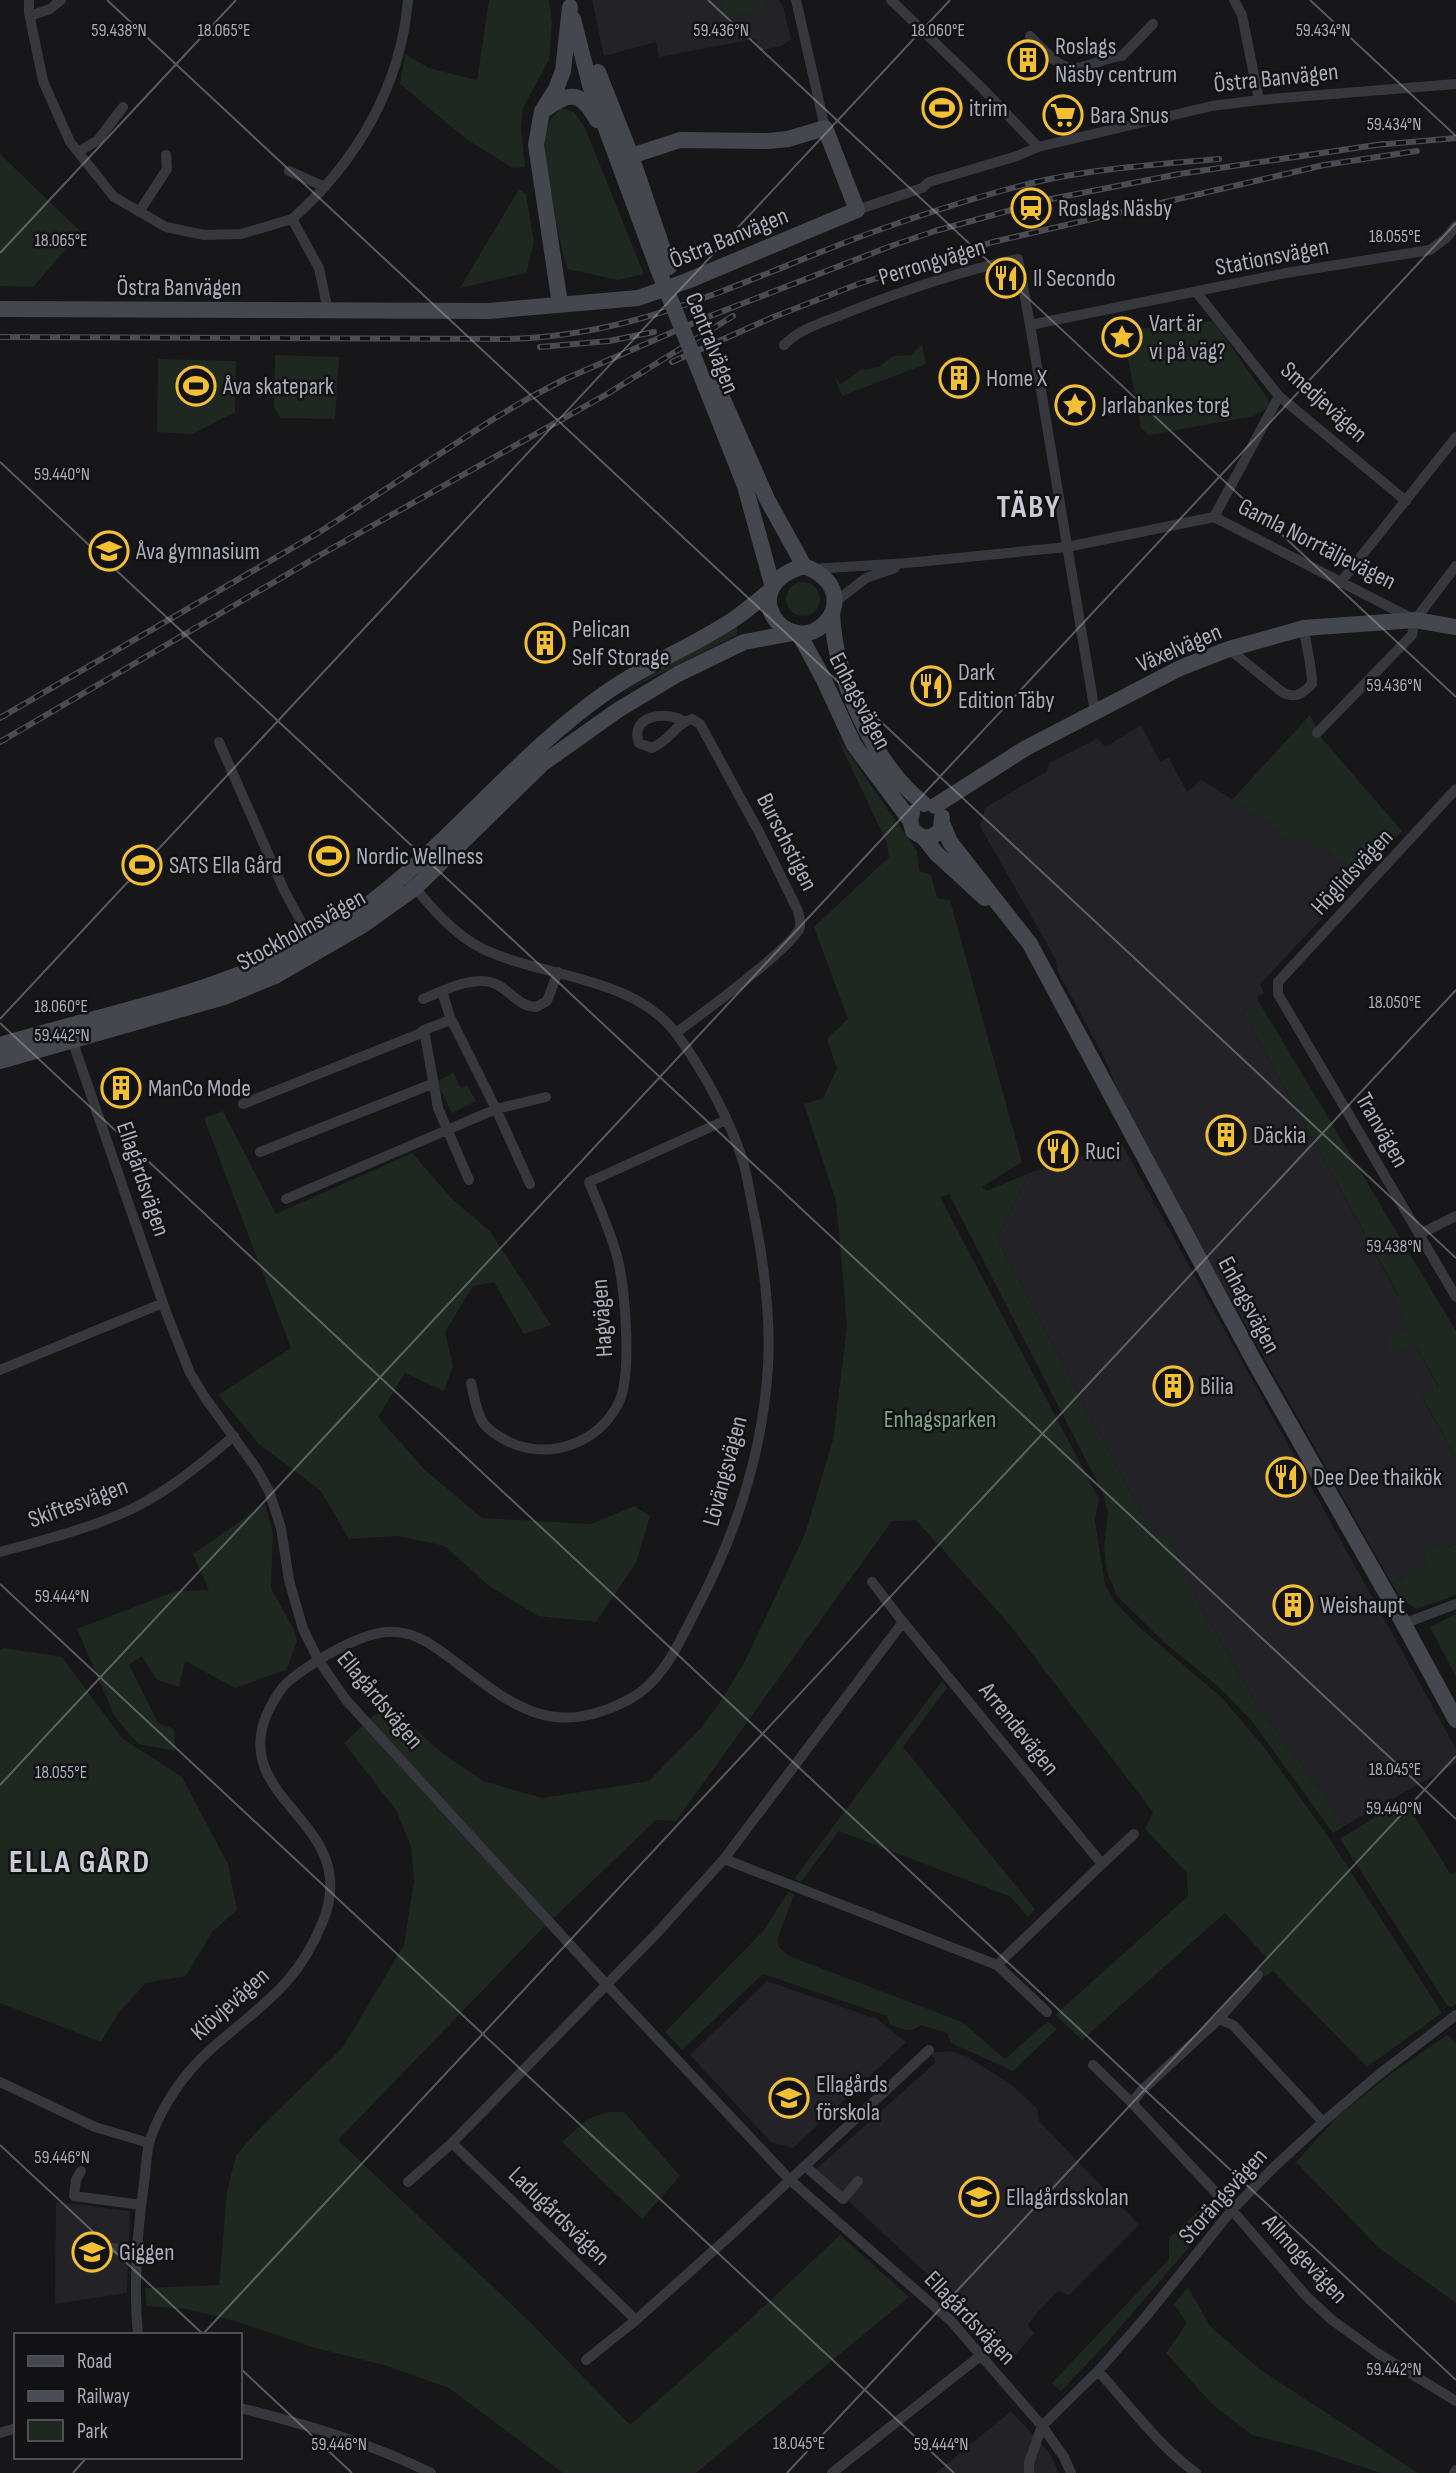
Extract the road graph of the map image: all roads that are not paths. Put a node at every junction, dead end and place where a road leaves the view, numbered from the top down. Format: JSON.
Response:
{"nodes":[{"id":1,"x":29,"y":0,"type":"edge"},
{"id":2,"x":61,"y":0,"type":"edge"},
{"id":3,"x":408,"y":0,"type":"edge"},
{"id":4,"x":796,"y":0,"type":"edge"},
{"id":5,"x":891,"y":0,"type":"edge"},
{"id":6,"x":1234,"y":0,"type":"edge"},
{"id":7,"x":572,"y":2,"type":"edge"},
{"id":8,"x":30,"y":16,"type":"junction"},
{"id":9,"x":1153,"y":24,"type":"dead end"},
{"id":10,"x":1030,"y":36,"type":"dead end"},
{"id":11,"x":1456,"y":84,"type":"edge"},
{"id":12,"x":1259,"y":100,"type":"junction"},
{"id":13,"x":123,"y":107,"type":"dead end"},
{"id":14,"x":542,"y":111,"type":"junction"},
{"id":15,"x":825,"y":128,"type":"junction"},
{"id":16,"x":1038,"y":147,"type":"junction"},
{"id":17,"x":78,"y":152,"type":"junction"},
{"id":18,"x":166,"y":155,"type":"dead end"},
{"id":19,"x":624,"y":157,"type":"junction"},
{"id":20,"x":289,"y":170,"type":"dead end"},
{"id":21,"x":325,"y":187,"type":"junction"},
{"id":22,"x":857,"y":209,"type":"junction"},
{"id":23,"x":139,"y":212,"type":"junction"},
{"id":24,"x":292,"y":219,"type":"junction"},
{"id":25,"x":1456,"y":226,"type":"edge"},
{"id":26,"x":1197,"y":293,"type":"junction"},
{"id":27,"x":560,"y":304,"type":"junction"},
{"id":28,"x":0,"y":309,"type":"edge"},
{"id":29,"x":328,"y":311,"type":"junction"},
{"id":30,"x":1030,"y":326,"type":"junction"},
{"id":31,"x":784,"y":345,"type":"dead end"},
{"id":32,"x":711,"y":385,"type":"junction"},
{"id":33,"x":1279,"y":396,"type":"junction"},
{"id":34,"x":1456,"y":437,"type":"edge"},
{"id":35,"x":1406,"y":501,"type":"junction"},
{"id":36,"x":1214,"y":517,"type":"junction"},
{"id":37,"x":1067,"y":547,"type":"junction"},
{"id":38,"x":907,"y":563,"type":"junction"},
{"id":39,"x":1456,"y":566,"type":"edge"},
{"id":40,"x":808,"y":568,"type":"junction"},
{"id":41,"x":1340,"y":583,"type":"junction"},
{"id":42,"x":771,"y":588,"type":"junction"},
{"id":43,"x":833,"y":608,"type":"junction"},
{"id":44,"x":1415,"y":620,"type":"junction"},
{"id":45,"x":1456,"y":627,"type":"edge"},
{"id":46,"x":1304,"y":628,"type":"junction"},
{"id":47,"x":796,"y":633,"type":"junction"},
{"id":48,"x":1229,"y":649,"type":"junction"},
{"id":49,"x":1096,"y":712,"type":"junction"},
{"id":50,"x":683,"y":721,"type":"dead end"},
{"id":51,"x":1317,"y":733,"type":"dead end"},
{"id":52,"x":219,"y":742,"type":"dead end"},
{"id":53,"x":1456,"y":789,"type":"edge"},
{"id":54,"x":936,"y":814,"type":"junction"},
{"id":55,"x":910,"y":820,"type":"junction"},
{"id":56,"x":924,"y":838,"type":"junction"},
{"id":57,"x":410,"y":882,"type":"junction"},
{"id":58,"x":1003,"y":912,"type":"junction"},
{"id":59,"x":314,"y":947,"type":"junction"},
{"id":60,"x":558,"y":972,"type":"junction"},
{"id":61,"x":1278,"y":982,"type":"joint"},
{"id":62,"x":442,"y":991,"type":"junction"},
{"id":63,"x":423,"y":999,"type":"dead end"},
{"id":64,"x":450,"y":1017,"type":"junction"},
{"id":65,"x":424,"y":1030,"type":"junction"},
{"id":66,"x":676,"y":1032,"type":"junction"},
{"id":67,"x":70,"y":1033,"type":"junction"},
{"id":68,"x":0,"y":1045,"type":"edge"},
{"id":69,"x":0,"y":1061,"type":"edge"},
{"id":70,"x":432,"y":1084,"type":"junction"},
{"id":71,"x":546,"y":1097,"type":"dead end"},
{"id":72,"x":243,"y":1104,"type":"dead end"},
{"id":73,"x":496,"y":1109,"type":"junction"},
{"id":74,"x":726,"y":1120,"type":"junction"},
{"id":75,"x":448,"y":1131,"type":"junction"},
{"id":76,"x":260,"y":1152,"type":"dead end"},
{"id":77,"x":469,"y":1180,"type":"dead end"},
{"id":78,"x":530,"y":1184,"type":"dead end"},
{"id":79,"x":286,"y":1199,"type":"dead end"},
{"id":80,"x":1456,"y":1216,"type":"edge"},
{"id":81,"x":1420,"y":1234,"type":"junction"},
{"id":82,"x":1456,"y":1297,"type":"edge"},
{"id":83,"x":163,"y":1303,"type":"junction"},
{"id":84,"x":0,"y":1370,"type":"edge"},
{"id":85,"x":471,"y":1383,"type":"dead end"},
{"id":86,"x":234,"y":1436,"type":"junction"},
{"id":87,"x":0,"y":1552,"type":"edge"},
{"id":88,"x":872,"y":1582,"type":"dead end"},
{"id":89,"x":1456,"y":1604,"type":"edge"},
{"id":90,"x":903,"y":1622,"type":"junction"},
{"id":91,"x":1403,"y":1625,"type":"junction"},
{"id":92,"x":319,"y":1661,"type":"junction"},
{"id":93,"x":1456,"y":1720,"type":"edge"},
{"id":94,"x":1134,"y":1835,"type":"dead end"},
{"id":95,"x":724,"y":1859,"type":"junction"},
{"id":96,"x":1102,"y":1864,"type":"junction"},
{"id":97,"x":997,"y":1965,"type":"junction"},
{"id":98,"x":1258,"y":1975,"type":"dead end"},
{"id":99,"x":606,"y":1984,"type":"junction"},
{"id":100,"x":1047,"y":2012,"type":"dead end"},
{"id":101,"x":1456,"y":2015,"type":"edge"},
{"id":102,"x":1219,"y":2019,"type":"junction"},
{"id":103,"x":929,"y":2050,"type":"dead end"},
{"id":104,"x":1093,"y":2065,"type":"dead end"},
{"id":105,"x":0,"y":2082,"type":"edge"},
{"id":106,"x":1132,"y":2103,"type":"junction"},
{"id":107,"x":1324,"y":2122,"type":"junction"},
{"id":108,"x":149,"y":2143,"type":"junction"},
{"id":109,"x":452,"y":2143,"type":"junction"},
{"id":110,"x":805,"y":2166,"type":"junction"},
{"id":111,"x":81,"y":2171,"type":"dead end"},
{"id":112,"x":790,"y":2180,"type":"junction"},
{"id":113,"x":858,"y":2181,"type":"dead end"},
{"id":114,"x":408,"y":2182,"type":"dead end"},
{"id":115,"x":141,"y":2205,"type":"junction"},
{"id":116,"x":1232,"y":2210,"type":"junction"},
{"id":117,"x":112,"y":2248,"type":"dead end"},
{"id":118,"x":137,"y":2252,"type":"junction"},
{"id":119,"x":636,"y":2320,"type":"junction"},
{"id":120,"x":138,"y":2333,"type":"edge"},
{"id":121,"x":980,"y":2356,"type":"junction"},
{"id":122,"x":586,"y":2360,"type":"dead end"},
{"id":123,"x":1098,"y":2371,"type":"junction"},
{"id":124,"x":1456,"y":2401,"type":"edge"},
{"id":125,"x":242,"y":2409,"type":"edge"},
{"id":126,"x":1042,"y":2426,"type":"junction"},
{"id":127,"x":430,"y":2473,"type":"edge"},
{"id":128,"x":832,"y":2473,"type":"edge"},
{"id":129,"x":1029,"y":2473,"type":"edge"},
{"id":130,"x":1071,"y":2473,"type":"edge"},
{"id":131,"x":1196,"y":2473,"type":"edge"}],
"edges":[{"from":1,"to":8,"type":"street"},
{"from":2,"to":8,"type":"street"},
{"from":3,"to":21,"type":"street"},
{"from":4,"to":15,"type":"street"},
{"from":5,"to":16,"type":"street"},
{"from":6,"to":12,"type":"street"},
{"from":7,"to":14,"type":"street"},
{"from":7,"to":19,"type":"street","name":"Centralvägen"},
{"from":8,"to":17,"type":"street"},
{"from":9,"to":10,"type":"street"},
{"from":11,"to":12,"type":"street","name":"Östra Banvägen"},
{"from":12,"to":16,"type":"street","name":"Östra Banvägen"},
{"from":13,"to":17,"type":"street"},
{"from":14,"to":19,"type":"street"},
{"from":14,"to":27,"type":"street"},
{"from":15,"to":19,"type":"street"},
{"from":15,"to":22,"type":"street"},
{"from":16,"to":22,"type":"street","name":"Östra Banvägen"},
{"from":17,"to":23,"type":"street"},
{"from":18,"to":23,"type":"street"},
{"from":19,"to":32,"type":"street","name":"Centralvägen","bridge":true},
{"from":20,"to":21,"type":"street"},
{"from":21,"to":24,"type":"street"},
{"from":22,"to":27,"type":"street","name":"Östra Banvägen"},
{"from":23,"to":24,"type":"street"},
{"from":24,"to":29,"type":"street"},
{"from":25,"to":26,"type":"street","name":"Stationsvägen"},
{"from":26,"to":30,"type":"street","name":"Stationsvägen"},
{"from":26,"to":33,"type":"street","name":"Smedjevägen"},
{"from":27,"to":29,"type":"street","name":"Östra Banvägen"},
{"from":28,"to":29,"type":"street","name":"Östra Banvägen"},
{"from":30,"to":31,"type":"street","name":"Perrongvägen"},
{"from":30,"to":37,"type":"street"},
{"from":32,"to":40,"type":"street","name":"Centralvägen"},
{"from":32,"to":42,"type":"street","name":"Centralvägen"},
{"from":33,"to":35,"type":"street","name":"Smedjevägen"},
{"from":33,"to":36,"type":"street"},
{"from":34,"to":35,"type":"street"},
{"from":35,"to":41,"type":"street"},
{"from":36,"to":37,"type":"street","name":"Gamla Norrtäljevägen"},
{"from":36,"to":41,"type":"street","name":"Gamla Norrtäljevägen"},
{"from":37,"to":38,"type":"street","name":"Gamla Norrtäljevägen"},
{"from":37,"to":49,"type":"street"},
{"from":38,"to":40,"type":"street","name":"Gamla Norrtäljevägen"},
{"from":38,"to":43,"type":"street","name":"Gamla Norrtäljevägen"},
{"from":39,"to":44,"type":"street"},
{"from":40,"to":42,"type":"street"},
{"from":40,"to":43,"type":"street"},
{"from":41,"to":44,"type":"street","name":"Gamla Norrtäljevägen"},
{"from":42,"to":47,"type":"street"},
{"from":42,"to":57,"type":"street","name":"Stockholmsvägen"},
{"from":43,"to":47,"type":"street"},
{"from":43,"to":54,"type":"street","name":"Enhagsvägen"},
{"from":44,"to":45,"type":"street","name":"Gamla Norrtäljevägen"},
{"from":44,"to":46,"type":"street","name":"Växelvägen"},
{"from":44,"to":51,"type":"street"},
{"from":46,"to":48,"type":"street","name":"Växelvägen"},
{"from":46,"to":48,"type":"street"},
{"from":47,"to":55,"type":"street","name":"Enhagsvägen"},
{"from":47,"to":57,"type":"street","name":"Stockholmsvägen"},
{"from":48,"to":49,"type":"street","name":"Växelvägen"},
{"from":49,"to":54,"type":"street","name":"Växelvägen"},
{"from":50,"to":66,"type":"street","name":"Burschstigen"},
{"from":52,"to":59,"type":"street"},
{"from":53,"to":61,"type":"street","name":"Höglidsvägen"},
{"from":54,"to":55,"type":"street"},
{"from":54,"to":56,"type":"street"},
{"from":54,"to":58,"type":"street","name":"Enhagsvägen"},
{"from":55,"to":56,"type":"street"},
{"from":56,"to":58,"type":"street","name":"Enhagsvägen"},
{"from":57,"to":59,"type":"street","name":"Stockholmsvägen"},
{"from":57,"to":60,"type":"street","name":"Lövängsvägen"},
{"from":58,"to":91,"type":"street","name":"Enhagsvägen"},
{"from":59,"to":67,"type":"street","name":"Stockholmsvägen"},
{"from":60,"to":62,"type":"street"},
{"from":60,"to":66,"type":"street","name":"Lövängsvägen"},
{"from":61,"to":81,"type":"street","name":"Tranvägen"},
{"from":62,"to":63,"type":"street"},
{"from":62,"to":64,"type":"street"},
{"from":64,"to":65,"type":"street"},
{"from":64,"to":73,"type":"street"},
{"from":65,"to":70,"type":"street"},
{"from":65,"to":72,"type":"street"},
{"from":66,"to":74,"type":"street","name":"Lövängsvägen"},
{"from":67,"to":68,"type":"street","name":"Stockholmsvägen"},
{"from":67,"to":69,"type":"street","name":"Stockholmsvägen"},
{"from":67,"to":83,"type":"street","name":"Ellagårdsvägen"},
{"from":70,"to":75,"type":"street"},
{"from":70,"to":76,"type":"street"},
{"from":71,"to":73,"type":"street"},
{"from":73,"to":75,"type":"street"},
{"from":73,"to":78,"type":"street"},
{"from":74,"to":85,"type":"street","name":"Hagvägen"},
{"from":74,"to":92,"type":"street","name":"Lövängsvägen"},
{"from":75,"to":77,"type":"street"},
{"from":75,"to":79,"type":"street"},
{"from":80,"to":81,"type":"street"},
{"from":81,"to":82,"type":"street","name":"Tranvägen"},
{"from":83,"to":84,"type":"street"},
{"from":83,"to":86,"type":"street","name":"Ellagårdsvägen"},
{"from":86,"to":87,"type":"street","name":"Skiftesvägen"},
{"from":86,"to":92,"type":"street","name":"Ellagårdsvägen"},
{"from":88,"to":90,"type":"street","name":"Arrendevägen"},
{"from":89,"to":91,"type":"street"},
{"from":90,"to":95,"type":"street"},
{"from":90,"to":96,"type":"street","name":"Arrendevägen"},
{"from":91,"to":93,"type":"street","name":"Enhagsvägen"},
{"from":92,"to":99,"type":"street","name":"Ellagårdsvägen"},
{"from":92,"to":108,"type":"street","name":"Klövjevägen"},
{"from":94,"to":96,"type":"street"},
{"from":95,"to":97,"type":"street"},
{"from":95,"to":99,"type":"street"},
{"from":96,"to":97,"type":"street"},
{"from":97,"to":100,"type":"street"},
{"from":98,"to":102,"type":"street"},
{"from":99,"to":109,"type":"street"},
{"from":99,"to":112,"type":"street","name":"Ellagårdsvägen"},
{"from":101,"to":107,"type":"street","name":"Storängsvägen"},
{"from":102,"to":106,"type":"street"},
{"from":102,"to":107,"type":"street"},
{"from":103,"to":110,"type":"street"},
{"from":104,"to":106,"type":"street","name":"Allmogevägen"},
{"from":105,"to":108,"type":"street"},
{"from":106,"to":116,"type":"street","name":"Allmogevägen"},
{"from":107,"to":116,"type":"street","name":"Storängsvägen"},
{"from":108,"to":115,"type":"street","name":"Klövjevägen"},
{"from":109,"to":114,"type":"street"},
{"from":109,"to":119,"type":"street","name":"Ladugårdsvägen"},
{"from":110,"to":112,"type":"street"},
{"from":110,"to":113,"type":"street"},
{"from":111,"to":115,"type":"street"},
{"from":112,"to":119,"type":"street"},
{"from":112,"to":121,"type":"street","name":"Ellagårdsvägen"},
{"from":115,"to":118,"type":"street","name":"Klövjevägen"},
{"from":116,"to":123,"type":"street","name":"Storängsvägen"},
{"from":116,"to":124,"type":"street","name":"Allmogevägen"},
{"from":117,"to":118,"type":"street"},
{"from":118,"to":120,"type":"street","name":"Klövjevägen"},
{"from":119,"to":122,"type":"street"},
{"from":121,"to":126,"type":"street","name":"Ellagårdsvägen"},
{"from":121,"to":128,"type":"street"},
{"from":123,"to":126,"type":"street","name":"Storängsvägen"},
{"from":123,"to":131,"type":"street"},
{"from":125,"to":127,"type":"street"},
{"from":126,"to":129,"type":"street"},
{"from":126,"to":130,"type":"street","name":"Ellagårdsvägen"}]}
